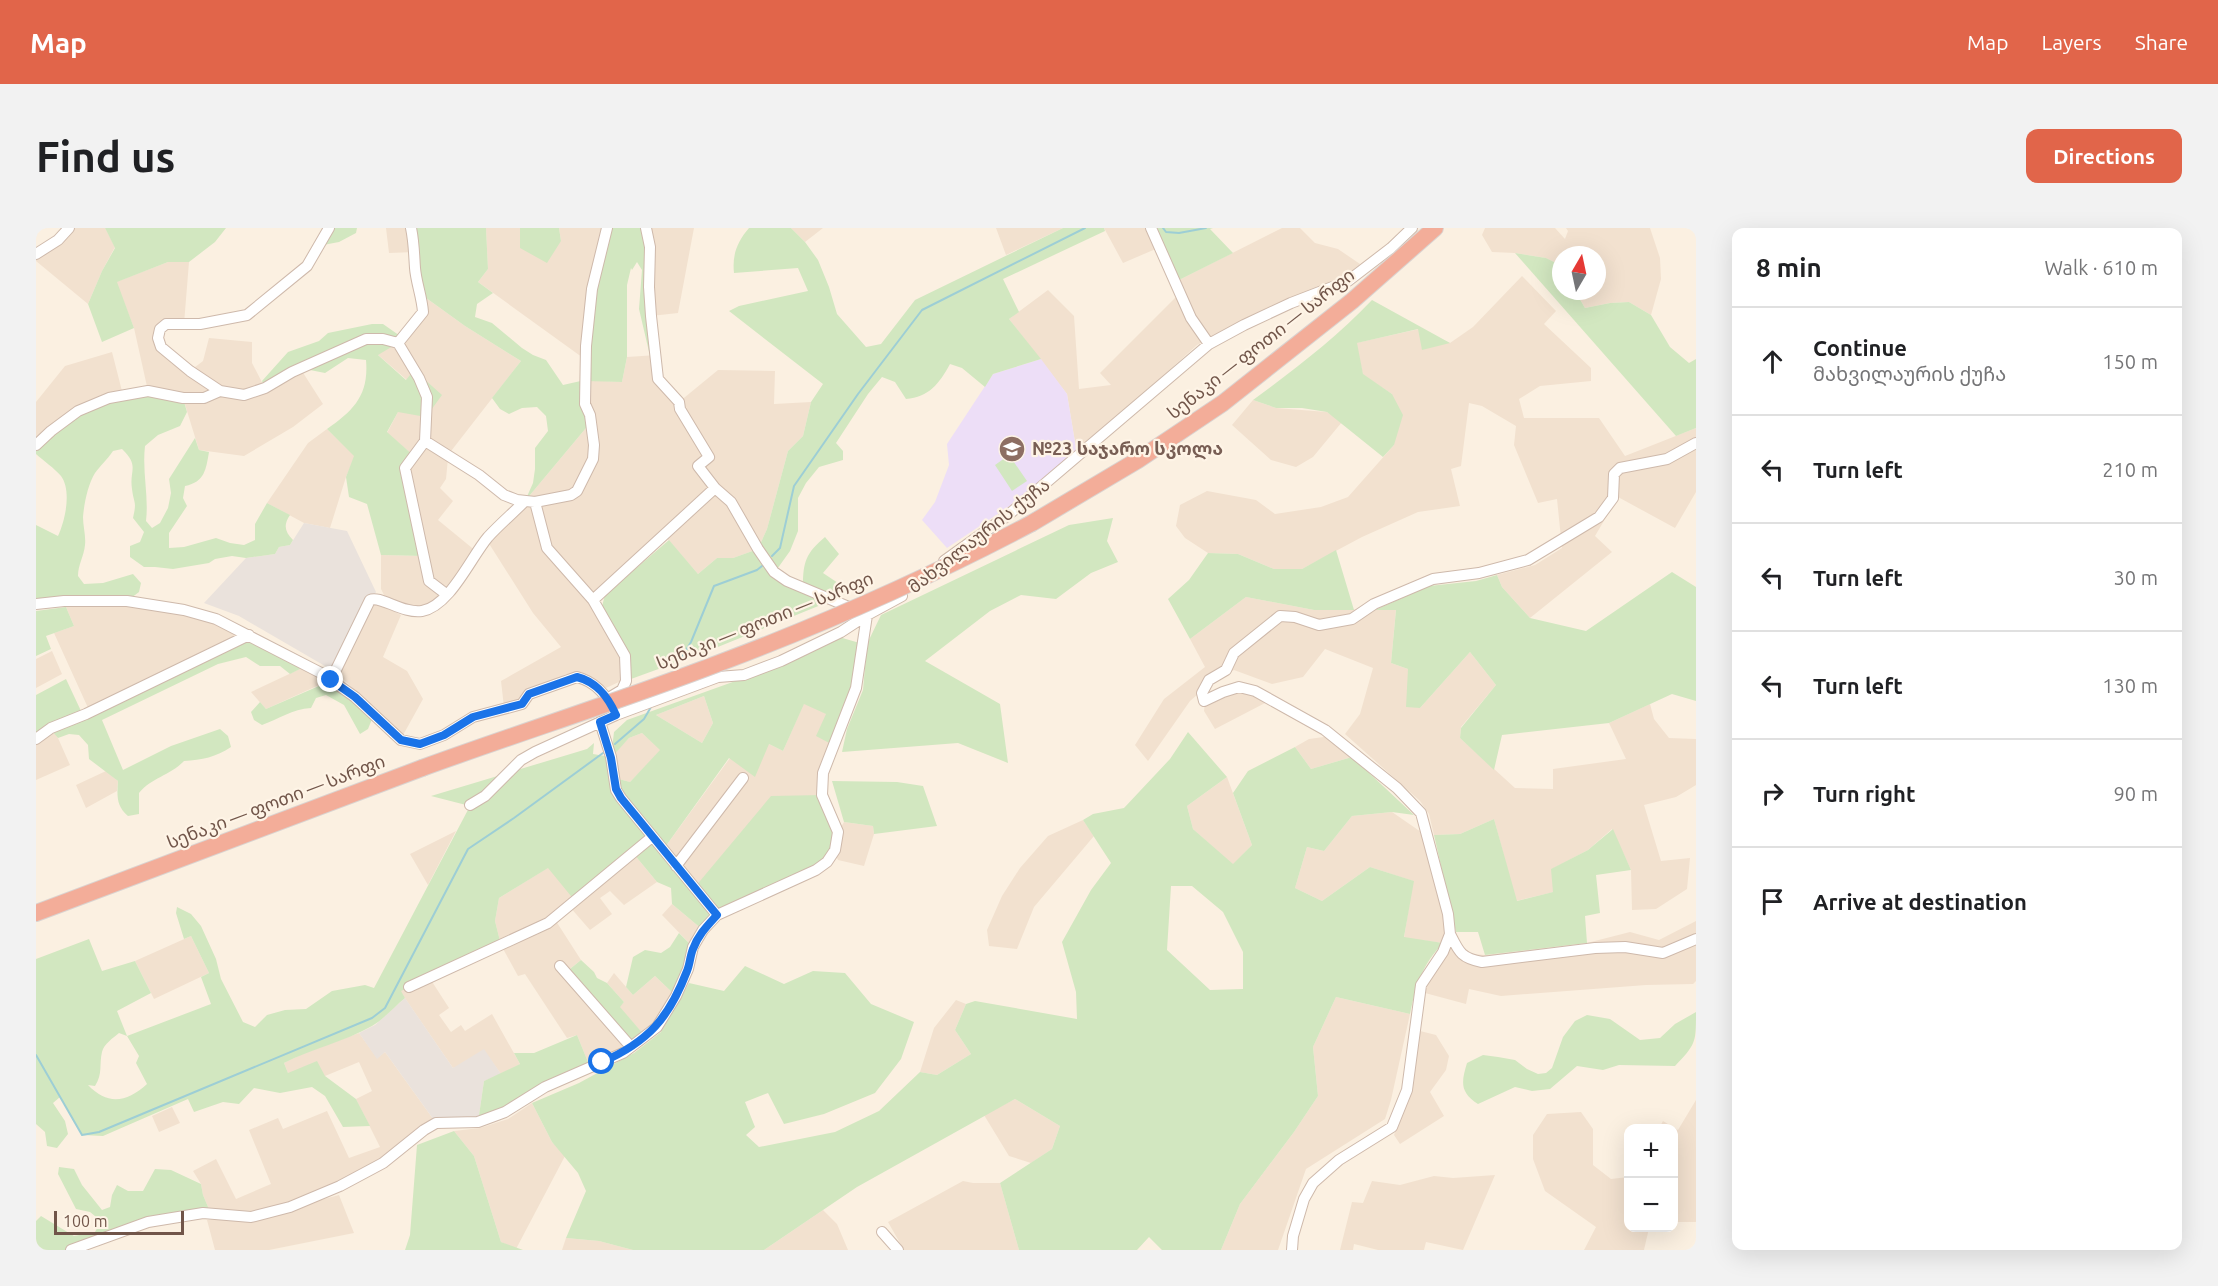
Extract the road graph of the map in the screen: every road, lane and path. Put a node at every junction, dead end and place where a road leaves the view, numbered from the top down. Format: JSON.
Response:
{"nodes":[{"id":1,"x":69,"y":228,"type":"edge"},
{"id":2,"x":329,"y":228,"type":"edge"},
{"id":3,"x":411,"y":228,"type":"edge"},
{"id":4,"x":607,"y":228,"type":"edge"},
{"id":5,"x":646,"y":228,"type":"edge"},
{"id":6,"x":1151,"y":228,"type":"edge"},
{"id":7,"x":1412,"y":228,"type":"edge"},
{"id":8,"x":1435,"y":228,"type":"edge"},
{"id":9,"x":36,"y":254,"type":"edge"},
{"id":10,"x":398,"y":343,"type":"junction"},
{"id":11,"x":1209,"y":344,"type":"junction"},
{"id":12,"x":220,"y":391,"type":"junction"},
{"id":13,"x":425,"y":441,"type":"junction"},
{"id":14,"x":1696,"y":443,"type":"edge"},
{"id":15,"x":36,"y":445,"type":"edge"},
{"id":16,"x":715,"y":488,"type":"junction"},
{"id":17,"x":530,"y":502,"type":"junction"},
{"id":18,"x":446,"y":594,"type":"junction"},
{"id":19,"x":593,"y":600,"type":"junction"},
{"id":20,"x":36,"y":604,"type":"edge"},
{"id":21,"x":867,"y":615,"type":"junction"},
{"id":22,"x":249,"y":635,"type":"junction"},
{"id":23,"x":331,"y":680,"type":"junction"},
{"id":24,"x":609,"y":699,"type":"junction"},
{"id":25,"x":616,"y":715,"type":"junction"},
{"id":26,"x":600,"y":722,"type":"junction"},
{"id":27,"x":36,"y":739,"type":"edge"},
{"id":28,"x":743,"y":778,"type":"dead end"},
{"id":29,"x":470,"y":805,"type":"dead end"},
{"id":30,"x":652,"y":837,"type":"junction"},
{"id":31,"x":676,"y":866,"type":"junction"},
{"id":32,"x":36,"y":913,"type":"edge"},
{"id":33,"x":717,"y":915,"type":"junction"},
{"id":34,"x":1450,"y":934,"type":"junction"},
{"id":35,"x":1696,"y":939,"type":"edge"},
{"id":36,"x":560,"y":966,"type":"dead end"},
{"id":37,"x":410,"y":987,"type":"dead end"},
{"id":38,"x":631,"y":1047,"type":"junction"},
{"id":39,"x":882,"y":1232,"type":"dead end"},
{"id":40,"x":70,"y":1250,"type":"edge"},
{"id":41,"x":898,"y":1250,"type":"edge"},
{"id":42,"x":1292,"y":1250,"type":"edge"}],
"edges":[{"from":1,"to":9,"type":"street"},
{"from":2,"to":12,"type":"street"},
{"from":3,"to":10,"type":"street"},
{"from":4,"to":17,"type":"street"},
{"from":5,"to":16,"type":"street"},
{"from":6,"to":11,"type":"street"},
{"from":7,"to":11,"type":"street","name":"მახვილაურის ქუჩა"},
{"from":8,"to":32,"type":"highway","name":"სენაკი — ფოთი — სარფი","bridge":true},
{"from":10,"to":12,"type":"street"},
{"from":10,"to":13,"type":"street"},
{"from":11,"to":21,"type":"street","name":"მახვილაურის ქუჩა"},
{"from":12,"to":15,"type":"street"},
{"from":13,"to":17,"type":"street"},
{"from":13,"to":18,"type":"street"},
{"from":14,"to":34,"type":"street"},
{"from":16,"to":19,"type":"street"},
{"from":16,"to":21,"type":"street"},
{"from":17,"to":18,"type":"street"},
{"from":17,"to":19,"type":"street"},
{"from":18,"to":23,"type":"street"},
{"from":19,"to":24,"type":"street"},
{"from":20,"to":22,"type":"street"},
{"from":21,"to":25,"type":"street","name":"მახვილაურის ქუჩა"},
{"from":21,"to":33,"type":"street"},
{"from":22,"to":23,"type":"street"},
{"from":22,"to":27,"type":"street"},
{"from":23,"to":24,"type":"street"},
{"from":24,"to":25,"type":"street"},
{"from":25,"to":26,"type":"street","name":"მახვილაურის ქუჩა"},
{"from":26,"to":29,"type":"street","name":"მახვილაურის ქუჩა"},
{"from":26,"to":30,"type":"street"},
{"from":28,"to":31,"type":"street"},
{"from":30,"to":31,"type":"street"},
{"from":30,"to":37,"type":"street"},
{"from":31,"to":33,"type":"street"},
{"from":33,"to":38,"type":"street"},
{"from":34,"to":35,"type":"street"},
{"from":34,"to":42,"type":"street"},
{"from":36,"to":38,"type":"street"},
{"from":38,"to":40,"type":"street"},
{"from":39,"to":41,"type":"street"}]}
